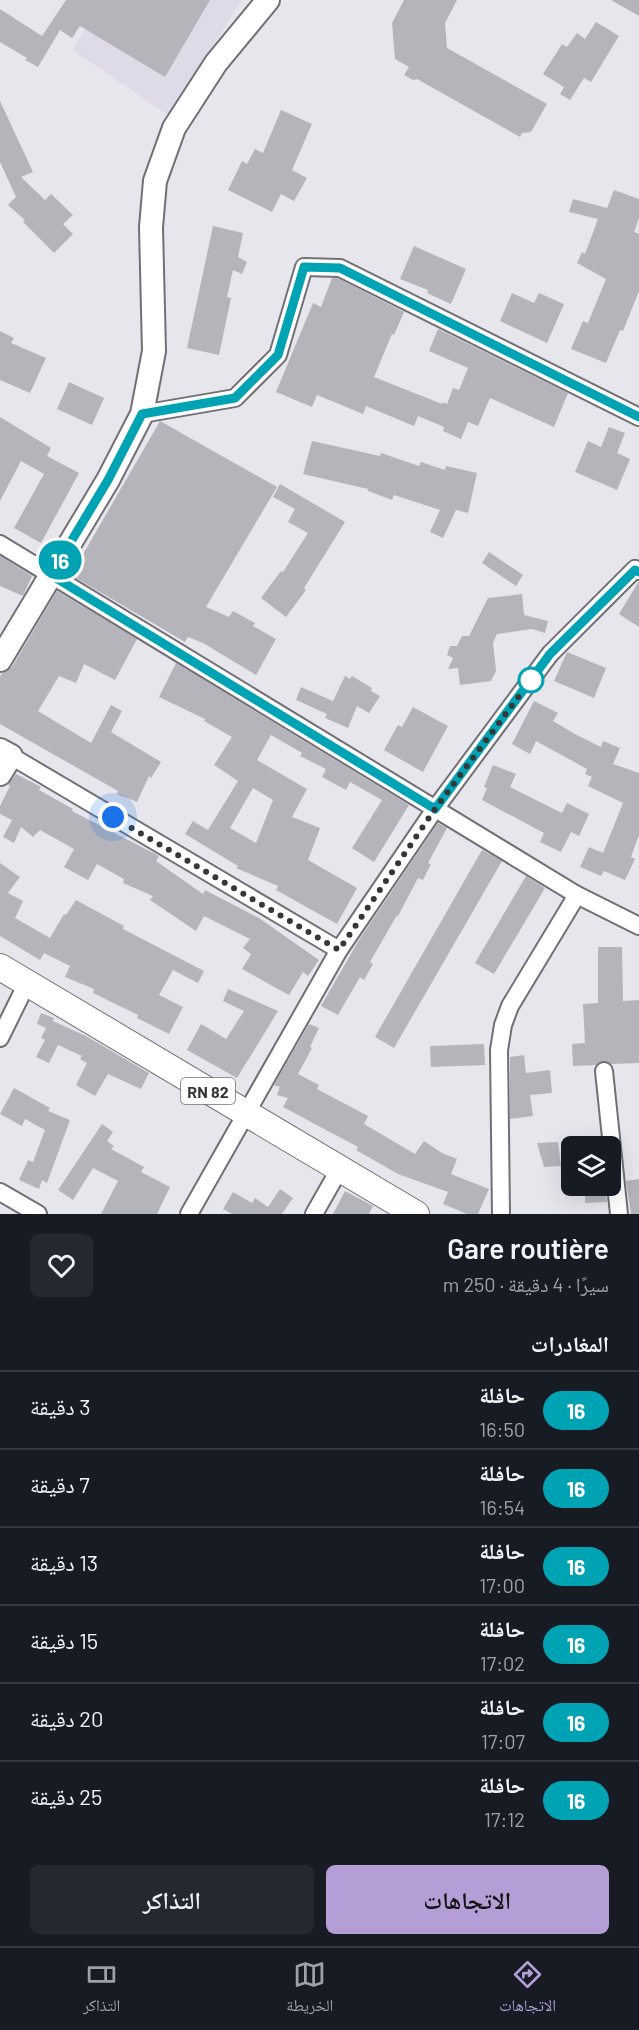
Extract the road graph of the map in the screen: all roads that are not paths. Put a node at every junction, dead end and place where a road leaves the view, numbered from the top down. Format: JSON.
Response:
{"nodes":[{"id":1,"x":268,"y":0,"type":"edge"},
{"id":2,"x":142,"y":414,"type":"junction"},
{"id":3,"x":639,"y":417,"type":"edge"},
{"id":4,"x":0,"y":544,"type":"edge"},
{"id":5,"x":639,"y":572,"type":"edge"},
{"id":6,"x":51,"y":575,"type":"junction"},
{"id":7,"x":0,"y":660,"type":"edge"},
{"id":8,"x":4,"y":760,"type":"edge"},
{"id":9,"x":435,"y":809,"type":"junction"},
{"id":10,"x":577,"y":895,"type":"junction"},
{"id":11,"x":639,"y":926,"type":"edge"},
{"id":12,"x":339,"y":950,"type":"junction"},
{"id":13,"x":0,"y":967,"type":"edge"},
{"id":14,"x":27,"y":983,"type":"junction"},
{"id":15,"x":0,"y":1038,"type":"edge"},
{"id":16,"x":604,"y":1071,"type":"dead end"},
{"id":17,"x":245,"y":1114,"type":"junction"},
{"id":18,"x":339,"y":1170,"type":"junction"},
{"id":19,"x":0,"y":1192,"type":"edge"},
{"id":20,"x":38,"y":1214,"type":"edge"},
{"id":21,"x":189,"y":1214,"type":"edge"},
{"id":22,"x":314,"y":1214,"type":"edge"},
{"id":23,"x":416,"y":1214,"type":"edge"},
{"id":24,"x":501,"y":1214,"type":"edge"},
{"id":25,"x":619,"y":1214,"type":"edge"}],
"edges":[{"from":1,"to":2,"type":"main road"},
{"from":2,"to":3,"type":"street"},
{"from":2,"to":6,"type":"main road"},
{"from":4,"to":6,"type":"street"},
{"from":5,"to":9,"type":"street"},
{"from":6,"to":7,"type":"main road"},
{"from":6,"to":9,"type":"street"},
{"from":8,"to":12,"type":"street"},
{"from":9,"to":10,"type":"street"},
{"from":9,"to":12,"type":"street"},
{"from":10,"to":11,"type":"street"},
{"from":10,"to":24,"type":"street"},
{"from":12,"to":17,"type":"street"},
{"from":13,"to":14,"type":"main road","number":"RN 82"},
{"from":14,"to":15,"type":"street"},
{"from":14,"to":17,"type":"main road","number":"RN 82"},
{"from":16,"to":25,"type":"street"},
{"from":17,"to":18,"type":"main road","number":"RN 82"},
{"from":17,"to":21,"type":"street"},
{"from":18,"to":22,"type":"street"},
{"from":18,"to":23,"type":"main road","number":"RN 82"},
{"from":19,"to":20,"type":"street"}]}
